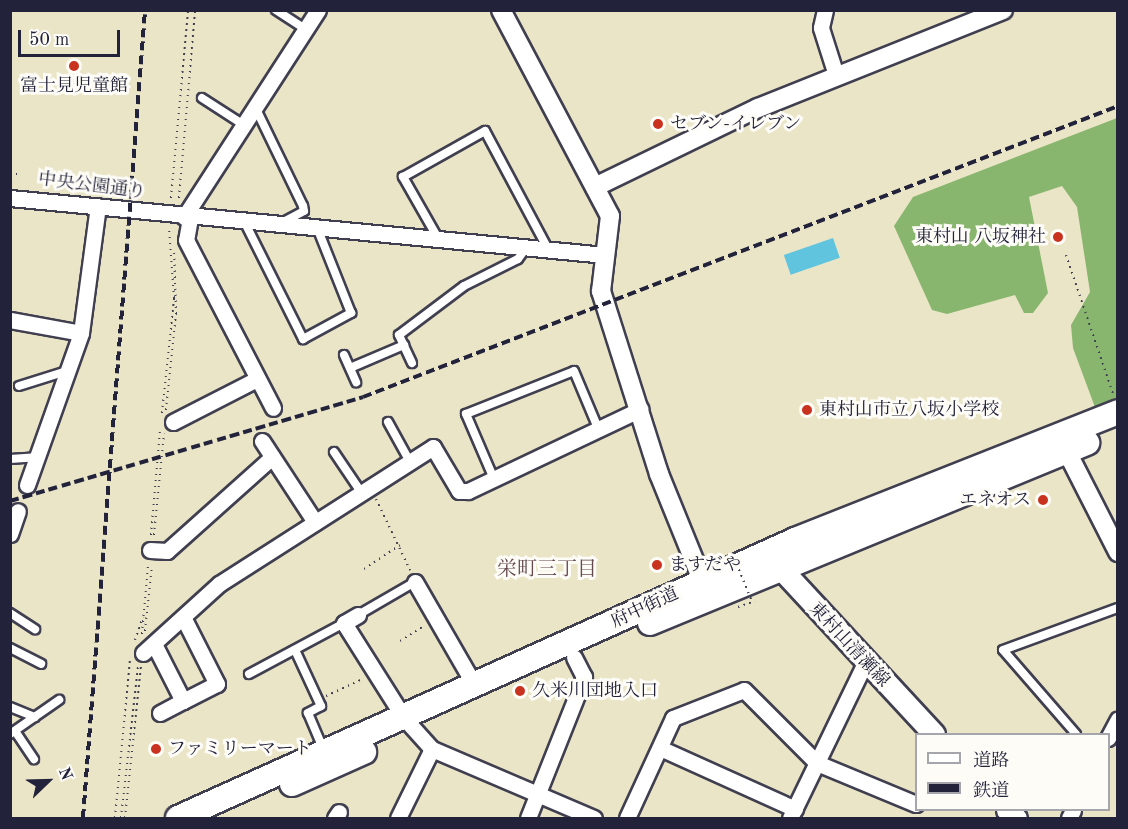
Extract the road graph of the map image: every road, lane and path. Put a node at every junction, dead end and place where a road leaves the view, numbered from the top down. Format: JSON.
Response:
{"nodes":[{"id":1,"x":188,"y":10,"type":"edge"},
{"id":2,"x":195,"y":10,"type":"edge"},
{"id":3,"x":276,"y":10,"type":"edge"},
{"id":4,"x":318,"y":10,"type":"edge"},
{"id":5,"x":501,"y":10,"type":"edge"},
{"id":6,"x":825,"y":10,"type":"edge"},
{"id":7,"x":1003,"y":10,"type":"edge"},
{"id":8,"x":307,"y":30,"type":"junction"},
{"id":9,"x":836,"y":75,"type":"junction"},
{"id":10,"x":202,"y":98,"type":"dead end"},
{"id":11,"x":256,"y":109,"type":"junction"},
{"id":12,"x":245,"y":126,"type":"junction"},
{"id":13,"x":10,"y":174,"type":"edge"},
{"id":14,"x":17,"y":174,"type":"dead end"},
{"id":15,"x":595,"y":188,"type":"junction"},
{"id":16,"x":10,"y":198,"type":"edge"},
{"id":17,"x":98,"y":206,"type":"junction"},
{"id":18,"x":180,"y":217,"type":"junction"},
{"id":19,"x":245,"y":223,"type":"junction"},
{"id":20,"x":276,"y":225,"type":"junction"},
{"id":21,"x":318,"y":230,"type":"junction"},
{"id":22,"x":440,"y":241,"type":"junction"},
{"id":23,"x":527,"y":247,"type":"junction"},
{"id":24,"x":548,"y":250,"type":"junction"},
{"id":25,"x":605,"y":255,"type":"junction"},
{"id":26,"x":1066,"y":255,"type":"dead end"},
{"id":27,"x":10,"y":320,"type":"edge"},
{"id":28,"x":81,"y":333,"type":"junction"},
{"id":29,"x":404,"y":345,"type":"junction"},
{"id":30,"x":344,"y":355,"type":"dead end"},
{"id":31,"x":412,"y":363,"type":"dead end"},
{"id":32,"x":350,"y":368,"type":"junction"},
{"id":33,"x":67,"y":371,"type":"junction"},
{"id":34,"x":257,"y":379,"type":"junction"},
{"id":35,"x":356,"y":382,"type":"dead end"},
{"id":36,"x":19,"y":386,"type":"dead end"},
{"id":37,"x":1116,"y":404,"type":"edge"},
{"id":38,"x":273,"y":408,"type":"dead end"},
{"id":39,"x":641,"y":409,"type":"junction"},
{"id":40,"x":168,"y":421,"type":"junction"},
{"id":41,"x":388,"y":422,"type":"dead end"},
{"id":42,"x":598,"y":428,"type":"junction"},
{"id":43,"x":1118,"y":430,"type":"edge"},
{"id":44,"x":262,"y":441,"type":"dead end"},
{"id":45,"x":1062,"y":443,"type":"junction"},
{"id":46,"x":334,"y":452,"type":"dead end"},
{"id":47,"x":36,"y":457,"type":"junction"},
{"id":48,"x":273,"y":458,"type":"junction"},
{"id":49,"x":10,"y":459,"type":"edge"},
{"id":50,"x":409,"y":460,"type":"junction"},
{"id":51,"x":494,"y":479,"type":"junction"},
{"id":52,"x":27,"y":485,"type":"dead end"},
{"id":53,"x":364,"y":490,"type":"junction"},
{"id":54,"x":18,"y":511,"type":"dead end"},
{"id":55,"x":315,"y":522,"type":"junction"},
{"id":56,"x":10,"y":534,"type":"edge"},
{"id":57,"x":400,"y":546,"type":"junction"},
{"id":58,"x":151,"y":550,"type":"junction"},
{"id":59,"x":1118,"y":552,"type":"edge"},
{"id":60,"x":732,"y":553,"type":"dead end"},
{"id":61,"x":773,"y":561,"type":"junction"},
{"id":62,"x":364,"y":569,"type":"dead end"},
{"id":63,"x":416,"y":582,"type":"junction"},
{"id":64,"x":706,"y":590,"type":"junction"},
{"id":65,"x":751,"y":599,"type":"dead end"},
{"id":66,"x":1118,"y":608,"type":"edge"},
{"id":67,"x":10,"y":613,"type":"edge"},
{"id":68,"x":358,"y":615,"type":"joint"},
{"id":69,"x":144,"y":617,"type":"dead end"},
{"id":70,"x":183,"y":617,"type":"junction"},
{"id":71,"x":436,"y":617,"type":"junction"},
{"id":72,"x":344,"y":623,"type":"junction"},
{"id":73,"x":35,"y":629,"type":"dead end"},
{"id":74,"x":400,"y":641,"type":"dead end"},
{"id":75,"x":10,"y":648,"type":"edge"},
{"id":76,"x":295,"y":650,"type":"junction"},
{"id":77,"x":144,"y":651,"type":"junction"},
{"id":78,"x":574,"y":657,"type":"junction"},
{"id":79,"x":865,"y":663,"type":"junction"},
{"id":80,"x":41,"y":664,"type":"dead end"},
{"id":81,"x":128,"y":673,"type":"dead end"},
{"id":82,"x":376,"y":673,"type":"junction"},
{"id":83,"x":249,"y":674,"type":"dead end"},
{"id":84,"x":475,"y":686,"type":"junction"},
{"id":85,"x":59,"y":700,"type":"dead end"},
{"id":86,"x":318,"y":700,"type":"junction"},
{"id":87,"x":183,"y":701,"type":"junction"},
{"id":88,"x":10,"y":707,"type":"edge"},
{"id":89,"x":160,"y":713,"type":"dead end"},
{"id":90,"x":34,"y":717,"type":"junction"},
{"id":91,"x":1118,"y":719,"type":"edge"},
{"id":92,"x":410,"y":723,"type":"junction"},
{"id":93,"x":13,"y":732,"type":"edge"},
{"id":94,"x":932,"y":733,"type":"edge"},
{"id":95,"x":1074,"y":733,"type":"edge"},
{"id":96,"x":1110,"y":734,"type":"edge"},
{"id":97,"x":660,"y":748,"type":"junction"},
{"id":98,"x":432,"y":749,"type":"junction"},
{"id":99,"x":34,"y":759,"type":"dead end"},
{"id":100,"x":328,"y":759,"type":"junction"},
{"id":101,"x":817,"y":763,"type":"junction"},
{"id":102,"x":538,"y":795,"type":"junction"},
{"id":103,"x":915,"y":804,"type":"edge"},
{"id":104,"x":792,"y":814,"type":"edge"},
{"id":105,"x":115,"y":819,"type":"edge"},
{"id":106,"x":121,"y":819,"type":"edge"},
{"id":107,"x":125,"y":819,"type":"edge"},
{"id":108,"x":178,"y":819,"type":"edge"},
{"id":109,"x":216,"y":819,"type":"edge"},
{"id":110,"x":398,"y":819,"type":"edge"},
{"id":111,"x":528,"y":819,"type":"edge"},
{"id":112,"x":594,"y":819,"type":"edge"},
{"id":113,"x":627,"y":819,"type":"edge"}],
"edges":[{"from":1,"to":18,"type":"path"},
{"from":2,"to":18,"type":"path"},
{"from":3,"to":8,"type":"lane"},
{"from":4,"to":8,"type":"street"},
{"from":5,"to":15,"type":"street"},
{"from":6,"to":9,"type":"street"},
{"from":7,"to":9,"type":"street"},
{"from":8,"to":11,"type":"street"},
{"from":9,"to":15,"type":"street"},
{"from":10,"to":12,"type":"lane"},
{"from":11,"to":12,"type":"street"},
{"from":11,"to":20,"type":"lane"},
{"from":12,"to":18,"type":"street"},
{"from":13,"to":14,"type":"path"},
{"from":15,"to":25,"type":"street"},
{"from":16,"to":17,"type":"street","name":"中央公園通り"},
{"from":17,"to":18,"type":"street","name":"中央公園通り"},
{"from":17,"to":28,"type":"street"},
{"from":18,"to":19,"type":"street","name":"中央公園通り"},
{"from":18,"to":34,"type":"street"},
{"from":18,"to":40,"type":"path"},
{"from":19,"to":20,"type":"street","name":"中央公園通り"},
{"from":19,"to":21,"type":"lane"},
{"from":20,"to":21,"type":"street","name":"中央公園通り"},
{"from":21,"to":22,"type":"street","name":"中央公園通り"},
{"from":22,"to":23,"type":"street","name":"中央公園通り"},
{"from":22,"to":24,"type":"lane"},
{"from":23,"to":24,"type":"street","name":"中央公園通り"},
{"from":23,"to":29,"type":"lane"},
{"from":24,"to":25,"type":"street","name":"中央公園通り"},
{"from":25,"to":39,"type":"street"},
{"from":26,"to":37,"type":"path"},
{"from":27,"to":28,"type":"street"},
{"from":28,"to":33,"type":"street"},
{"from":29,"to":31,"type":"lane"},
{"from":29,"to":32,"type":"lane"},
{"from":30,"to":32,"type":"lane"},
{"from":32,"to":35,"type":"lane"},
{"from":33,"to":36,"type":"lane"},
{"from":33,"to":47,"type":"street"},
{"from":34,"to":38,"type":"street"},
{"from":34,"to":40,"type":"street"},
{"from":37,"to":45,"type":"main road","name":"府中街道"},
{"from":39,"to":42,"type":"street"},
{"from":39,"to":64,"type":"street"},
{"from":40,"to":58,"type":"path"},
{"from":41,"to":50,"type":"lane"},
{"from":42,"to":51,"type":"street"},
{"from":42,"to":51,"type":"lane"},
{"from":43,"to":45,"type":"main road","name":"府中街道"},
{"from":44,"to":48,"type":"street"},
{"from":45,"to":59,"type":"street"},
{"from":45,"to":61,"type":"main road","name":"府中街道"},
{"from":46,"to":53,"type":"lane"},
{"from":47,"to":49,"type":"lane"},
{"from":47,"to":52,"type":"street"},
{"from":48,"to":55,"type":"street"},
{"from":48,"to":58,"type":"street"},
{"from":50,"to":51,"type":"street"},
{"from":50,"to":53,"type":"street"},
{"from":53,"to":55,"type":"street"},
{"from":53,"to":57,"type":"path"},
{"from":54,"to":56,"type":"street"},
{"from":55,"to":70,"type":"street"},
{"from":57,"to":62,"type":"path"},
{"from":57,"to":63,"type":"path"},
{"from":58,"to":77,"type":"path"},
{"from":60,"to":65,"type":"path","bridge":true},
{"from":61,"to":64,"type":"main road","name":"府中街道"},
{"from":61,"to":79,"type":"main road","name":"東村山清瀬線"},
{"from":63,"to":68,"type":"lane"},
{"from":63,"to":71,"type":"street"},
{"from":64,"to":78,"type":"main road","name":"府中街道"},
{"from":64,"to":84,"type":"main road","name":"府中街道"},
{"from":66,"to":95,"type":"lane"},
{"from":67,"to":73,"type":"lane"},
{"from":68,"to":72,"type":"street"},
{"from":69,"to":77,"type":"path"},
{"from":70,"to":77,"type":"street"},
{"from":70,"to":87,"type":"street"},
{"from":71,"to":74,"type":"path"},
{"from":71,"to":84,"type":"street"},
{"from":72,"to":76,"type":"lane"},
{"from":72,"to":82,"type":"street"},
{"from":75,"to":80,"type":"lane"},
{"from":76,"to":83,"type":"lane"},
{"from":76,"to":86,"type":"lane"},
{"from":77,"to":87,"type":"street"},
{"from":77,"to":106,"type":"path"},
{"from":77,"to":107,"type":"path"},
{"from":78,"to":92,"type":"main road","name":"府中街道"},
{"from":78,"to":102,"type":"street"},
{"from":79,"to":94,"type":"main road","name":"東村山清瀬線"},
{"from":79,"to":101,"type":"street"},
{"from":81,"to":105,"type":"path"},
{"from":82,"to":86,"type":"path"},
{"from":82,"to":92,"type":"street"},
{"from":84,"to":92,"type":"main road","name":"府中街道"},
{"from":85,"to":90,"type":"lane"},
{"from":86,"to":100,"type":"lane"},
{"from":87,"to":89,"type":"street"},
{"from":88,"to":90,"type":"lane"},
{"from":90,"to":93,"type":"lane"},
{"from":91,"to":96,"type":"street"},
{"from":92,"to":98,"type":"street"},
{"from":92,"to":100,"type":"main road","name":"府中街道"},
{"from":93,"to":99,"type":"lane"},
{"from":97,"to":101,"type":"street"},
{"from":97,"to":104,"type":"street"},
{"from":97,"to":113,"type":"street"},
{"from":98,"to":102,"type":"street"},
{"from":98,"to":110,"type":"street"},
{"from":100,"to":108,"type":"main road","name":"府中街道"},
{"from":100,"to":109,"type":"main road","name":"府中街道"},
{"from":101,"to":103,"type":"street"},
{"from":101,"to":104,"type":"street"},
{"from":102,"to":111,"type":"street"},
{"from":102,"to":112,"type":"street"}]}
